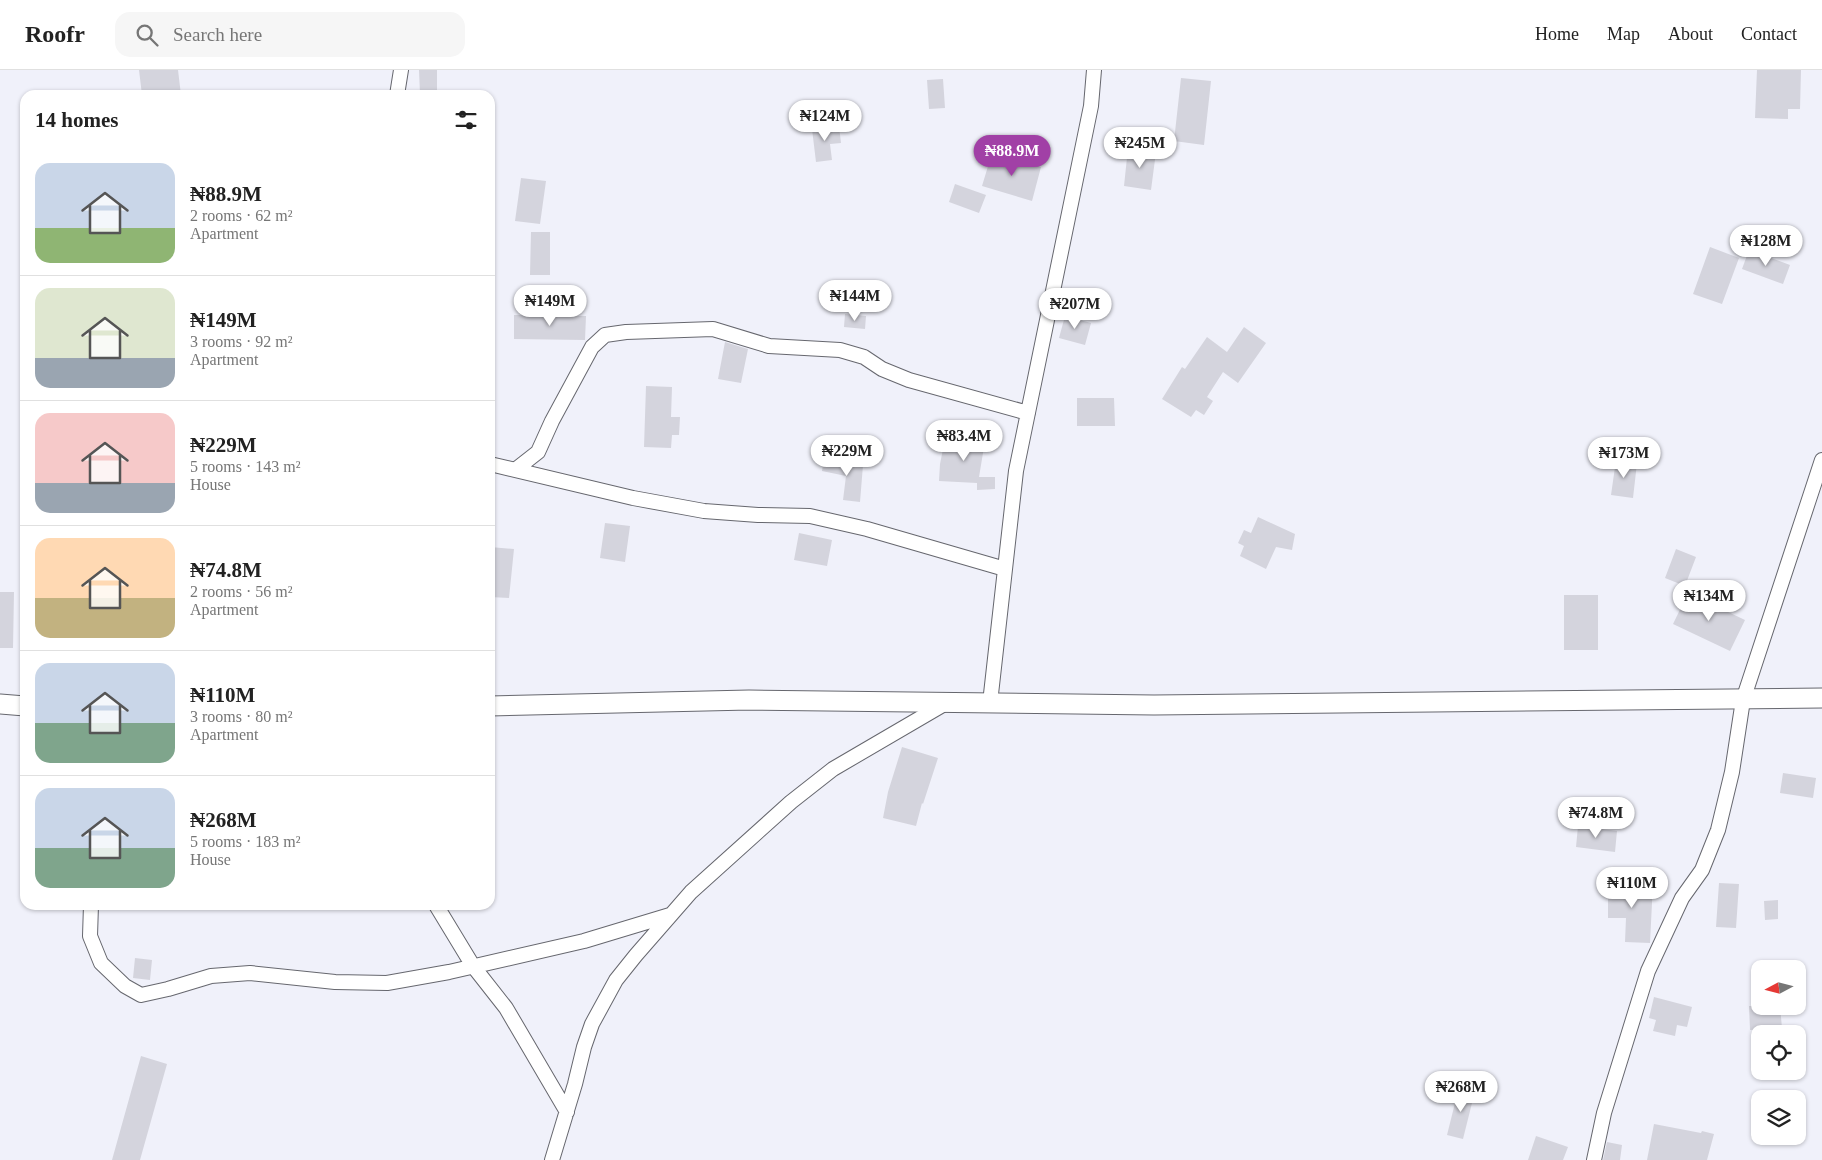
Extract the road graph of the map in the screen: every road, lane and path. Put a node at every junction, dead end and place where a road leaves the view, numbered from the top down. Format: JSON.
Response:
{"nodes":[{"id":1,"x":401,"y":70,"type":"edge"},
{"id":2,"x":1094,"y":70,"type":"edge"},
{"id":3,"x":398,"y":90,"type":"edge"},
{"id":4,"x":1028,"y":413,"type":"junction"},
{"id":5,"x":1822,"y":460,"type":"edge"},
{"id":6,"x":495,"y":465,"type":"edge"},
{"id":7,"x":515,"y":470,"type":"junction"},
{"id":8,"x":1005,"y":569,"type":"junction"},
{"id":9,"x":1822,"y":698,"type":"edge"},
{"id":10,"x":1743,"y":700,"type":"junction"},
{"id":11,"x":947,"y":702,"type":"junction"},
{"id":12,"x":990,"y":703,"type":"junction"},
{"id":13,"x":0,"y":704,"type":"edge"},
{"id":14,"x":20,"y":706,"type":"edge"},
{"id":15,"x":495,"y":706,"type":"edge"},
{"id":16,"x":91,"y":910,"type":"edge"},
{"id":17,"x":439,"y":910,"type":"edge"},
{"id":18,"x":670,"y":915,"type":"junction"},
{"id":19,"x":473,"y":966,"type":"junction"},
{"id":20,"x":567,"y":1112,"type":"junction"},
{"id":21,"x":552,"y":1160,"type":"edge"},
{"id":22,"x":1594,"y":1160,"type":"edge"}],
"edges":[{"from":1,"to":3,"type":"street"},
{"from":2,"to":4,"type":"street"},
{"from":4,"to":7,"type":"street"},
{"from":4,"to":8,"type":"street"},
{"from":5,"to":10,"type":"street"},
{"from":6,"to":7,"type":"street"},
{"from":7,"to":8,"type":"street"},
{"from":8,"to":12,"type":"street"},
{"from":9,"to":10,"type":"main road"},
{"from":10,"to":12,"type":"main road"},
{"from":10,"to":22,"type":"street"},
{"from":11,"to":12,"type":"main road"},
{"from":11,"to":15,"type":"main road"},
{"from":11,"to":18,"type":"street"},
{"from":13,"to":14,"type":"main road"},
{"from":16,"to":19,"type":"street"},
{"from":17,"to":19,"type":"street"},
{"from":18,"to":19,"type":"street"},
{"from":18,"to":20,"type":"street"},
{"from":19,"to":20,"type":"street"},
{"from":20,"to":21,"type":"street"}]}
